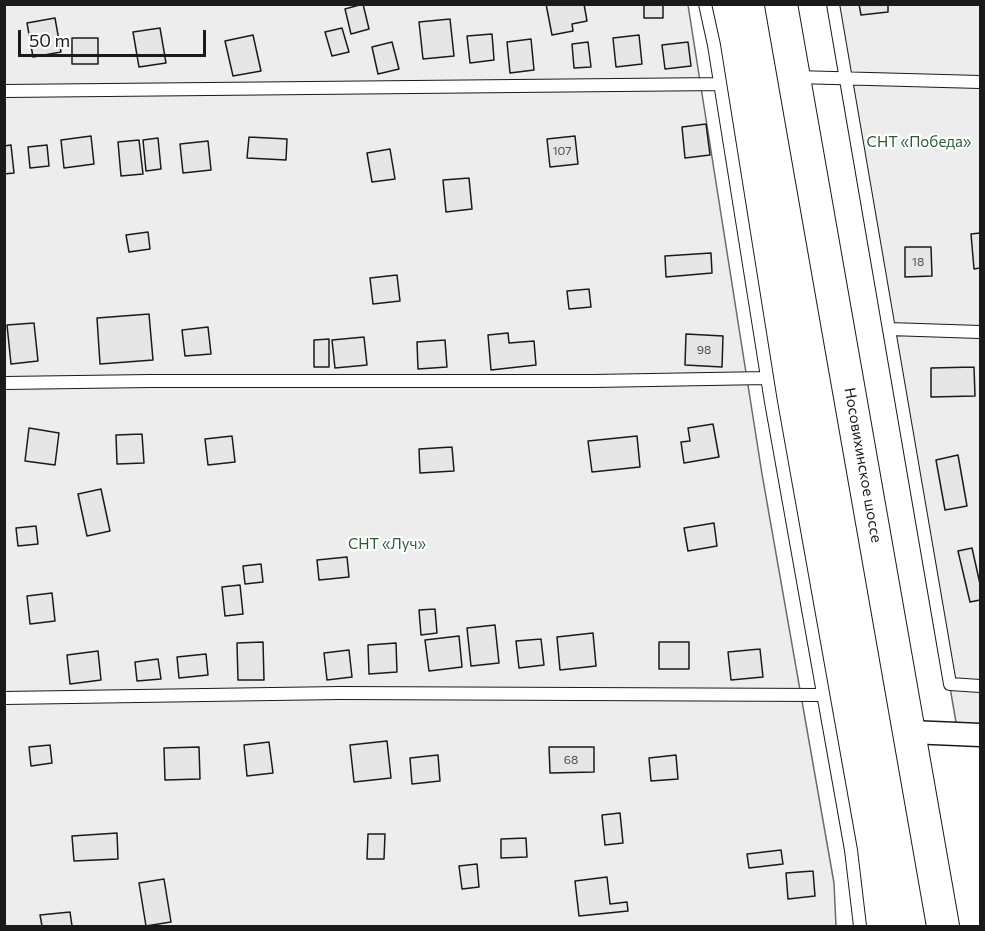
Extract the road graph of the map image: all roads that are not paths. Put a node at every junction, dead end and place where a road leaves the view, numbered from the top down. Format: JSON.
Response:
{"nodes":[{"id":1,"x":705,"y":4,"type":"edge"},
{"id":2,"x":781,"y":4,"type":"edge"},
{"id":3,"x":833,"y":4,"type":"edge"},
{"id":4,"x":794,"y":77,"type":"junction"},
{"id":5,"x":846,"y":78,"type":"junction"},
{"id":6,"x":981,"y":82,"type":"edge"},
{"id":7,"x":720,"y":84,"type":"junction"},
{"id":8,"x":4,"y":92,"type":"edge"},
{"id":9,"x":889,"y":329,"type":"junction"},
{"id":10,"x":981,"y":332,"type":"edge"},
{"id":11,"x":767,"y":378,"type":"junction"},
{"id":12,"x":4,"y":383,"type":"edge"},
{"id":13,"x":981,"y":686,"type":"edge"},
{"id":14,"x":824,"y":695,"type":"junction"},
{"id":15,"x":4,"y":698,"type":"edge"},
{"id":16,"x":910,"y":732,"type":"junction"},
{"id":17,"x":981,"y":735,"type":"edge"},
{"id":18,"x":860,"y":927,"type":"edge"},
{"id":19,"x":943,"y":927,"type":"edge"}],
"edges":[{"from":1,"to":7,"type":"lane"},
{"from":2,"to":4,"type":"main road","name":"Носовихинское шоссе"},
{"from":3,"to":5,"type":"lane"},
{"from":4,"to":5,"type":"lane"},
{"from":4,"to":16,"type":"main road","name":"Носовихинское шоссе"},
{"from":5,"to":6,"type":"lane"},
{"from":5,"to":9,"type":"lane"},
{"from":7,"to":8,"type":"lane"},
{"from":7,"to":11,"type":"lane"},
{"from":9,"to":10,"type":"lane"},
{"from":9,"to":13,"type":"lane"},
{"from":11,"to":12,"type":"lane"},
{"from":11,"to":14,"type":"lane"},
{"from":14,"to":15,"type":"lane"},
{"from":14,"to":18,"type":"lane"},
{"from":16,"to":17,"type":"street"},
{"from":16,"to":19,"type":"main road","name":"Носовихинское шоссе"}]}
